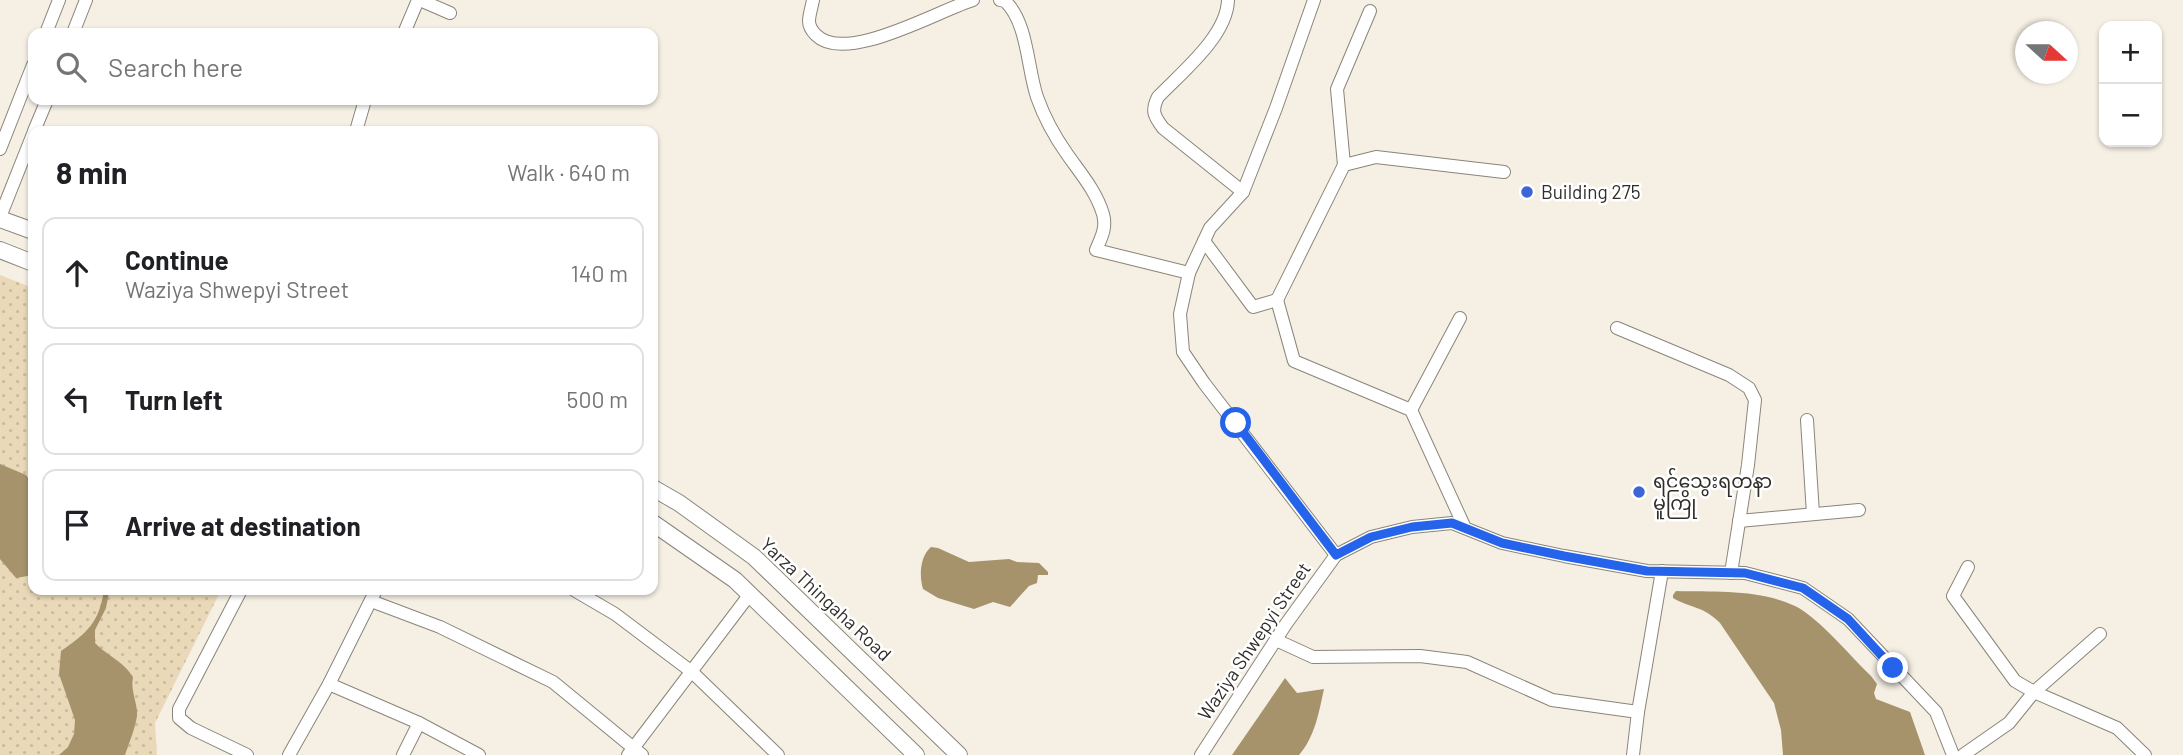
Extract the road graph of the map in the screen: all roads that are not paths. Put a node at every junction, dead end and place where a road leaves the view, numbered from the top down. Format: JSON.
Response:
{"nodes":[{"id":1,"x":59,"y":0,"type":"edge"},
{"id":2,"x":86,"y":0,"type":"edge"},
{"id":3,"x":419,"y":0,"type":"edge"},
{"id":4,"x":813,"y":0,"type":"edge"},
{"id":5,"x":973,"y":0,"type":"edge"},
{"id":6,"x":1000,"y":0,"type":"edge"},
{"id":7,"x":1228,"y":0,"type":"edge"},
{"id":8,"x":1314,"y":0,"type":"edge"},
{"id":9,"x":1370,"y":11,"type":"dead end"},
{"id":10,"x":450,"y":13,"type":"dead end"},
{"id":11,"x":48,"y":28,"type":"edge"},
{"id":12,"x":75,"y":28,"type":"edge"},
{"id":13,"x":406,"y":28,"type":"edge"},
{"id":14,"x":28,"y":78,"type":"edge"},
{"id":15,"x":45,"y":105,"type":"edge"},
{"id":16,"x":364,"y":105,"type":"edge"},
{"id":17,"x":37,"y":126,"type":"edge"},
{"id":18,"x":357,"y":126,"type":"edge"},
{"id":19,"x":28,"y":148,"type":"edge"},
{"id":20,"x":0,"y":149,"type":"edge"},
{"id":21,"x":1344,"y":165,"type":"junction"},
{"id":22,"x":1504,"y":172,"type":"dead end"},
{"id":23,"x":1243,"y":192,"type":"junction"},
{"id":24,"x":0,"y":218,"type":"edge"},
{"id":25,"x":28,"y":230,"type":"edge"},
{"id":26,"x":1204,"y":241,"type":"junction"},
{"id":27,"x":0,"y":250,"type":"edge"},
{"id":28,"x":28,"y":261,"type":"edge"},
{"id":29,"x":1189,"y":273,"type":"junction"},
{"id":30,"x":1278,"y":300,"type":"junction"},
{"id":31,"x":1460,"y":318,"type":"dead end"},
{"id":32,"x":1617,"y":328,"type":"dead end"},
{"id":33,"x":1411,"y":410,"type":"junction"},
{"id":34,"x":1807,"y":420,"type":"dead end"},
{"id":35,"x":658,"y":491,"type":"edge"},
{"id":36,"x":1859,"y":510,"type":"dead end"},
{"id":37,"x":1813,"y":514,"type":"junction"},
{"id":38,"x":1739,"y":521,"type":"junction"},
{"id":39,"x":658,"y":526,"type":"edge"},
{"id":40,"x":1465,"y":528,"type":"junction"},
{"id":41,"x":1336,"y":555,"type":"junction"},
{"id":42,"x":1968,"y":567,"type":"dead end"},
{"id":43,"x":1662,"y":571,"type":"junction"},
{"id":44,"x":1731,"y":573,"type":"junction"},
{"id":45,"x":750,"y":594,"type":"junction"},
{"id":46,"x":238,"y":595,"type":"edge"},
{"id":47,"x":374,"y":595,"type":"edge"},
{"id":48,"x":583,"y":595,"type":"edge"},
{"id":49,"x":2100,"y":634,"type":"dead end"},
{"id":50,"x":1276,"y":640,"type":"junction"},
{"id":51,"x":692,"y":672,"type":"junction"},
{"id":52,"x":330,"y":684,"type":"junction"},
{"id":53,"x":2034,"y":692,"type":"junction"},
{"id":54,"x":1638,"y":712,"type":"junction"},
{"id":55,"x":419,"y":723,"type":"junction"},
{"id":56,"x":634,"y":752,"type":"edge"},
{"id":57,"x":247,"y":755,"type":"edge"},
{"id":58,"x":289,"y":755,"type":"edge"},
{"id":59,"x":403,"y":755,"type":"edge"},
{"id":60,"x":480,"y":755,"type":"edge"},
{"id":61,"x":778,"y":755,"type":"edge"},
{"id":62,"x":916,"y":755,"type":"edge"},
{"id":63,"x":959,"y":755,"type":"edge"},
{"id":64,"x":1201,"y":755,"type":"edge"},
{"id":65,"x":1633,"y":755,"type":"edge"},
{"id":66,"x":1953,"y":755,"type":"edge"},
{"id":67,"x":1962,"y":755,"type":"edge"},
{"id":68,"x":2145,"y":755,"type":"edge"}],
"edges":[{"from":1,"to":11,"type":"street"},
{"from":2,"to":12,"type":"street"},
{"from":3,"to":10,"type":"street"},
{"from":3,"to":13,"type":"street"},
{"from":4,"to":5,"type":"street"},
{"from":6,"to":29,"type":"street"},
{"from":7,"to":23,"type":"street"},
{"from":8,"to":23,"type":"street","name":"Waziya Shwepyi Street"},
{"from":9,"to":21,"type":"street"},
{"from":14,"to":20,"type":"street"},
{"from":15,"to":17,"type":"street"},
{"from":16,"to":18,"type":"street"},
{"from":19,"to":24,"type":"street"},
{"from":21,"to":22,"type":"street"},
{"from":21,"to":30,"type":"street"},
{"from":23,"to":26,"type":"street","name":"Waziya Shwepyi Street"},
{"from":24,"to":25,"type":"main road"},
{"from":26,"to":29,"type":"street","name":"Waziya Shwepyi Street"},
{"from":26,"to":30,"type":"street"},
{"from":27,"to":28,"type":"main road"},
{"from":29,"to":41,"type":"street","name":"Waziya Shwepyi Street"},
{"from":30,"to":33,"type":"street"},
{"from":31,"to":33,"type":"street"},
{"from":32,"to":38,"type":"street"},
{"from":33,"to":40,"type":"street"},
{"from":34,"to":37,"type":"street"},
{"from":35,"to":63,"type":"main road","name":"Yarza Thingaha Road"},
{"from":36,"to":37,"type":"street"},
{"from":37,"to":38,"type":"street"},
{"from":38,"to":44,"type":"street"},
{"from":39,"to":45,"type":"main road"},
{"from":40,"to":41,"type":"street"},
{"from":40,"to":43,"type":"street"},
{"from":41,"to":50,"type":"street","name":"Waziya Shwepyi Street"},
{"from":42,"to":53,"type":"street"},
{"from":43,"to":44,"type":"street"},
{"from":43,"to":54,"type":"street"},
{"from":44,"to":66,"type":"street"},
{"from":45,"to":51,"type":"street"},
{"from":45,"to":62,"type":"main road"},
{"from":46,"to":57,"type":"street"},
{"from":47,"to":52,"type":"street"},
{"from":47,"to":56,"type":"street"},
{"from":48,"to":51,"type":"street"},
{"from":49,"to":53,"type":"street"},
{"from":50,"to":54,"type":"street"},
{"from":50,"to":64,"type":"street","name":"Waziya Shwepyi Street"},
{"from":51,"to":56,"type":"street"},
{"from":51,"to":61,"type":"street"},
{"from":52,"to":55,"type":"street"},
{"from":52,"to":58,"type":"street"},
{"from":53,"to":67,"type":"street"},
{"from":53,"to":68,"type":"street"},
{"from":54,"to":65,"type":"street"},
{"from":55,"to":59,"type":"street"},
{"from":55,"to":60,"type":"street"}]}
